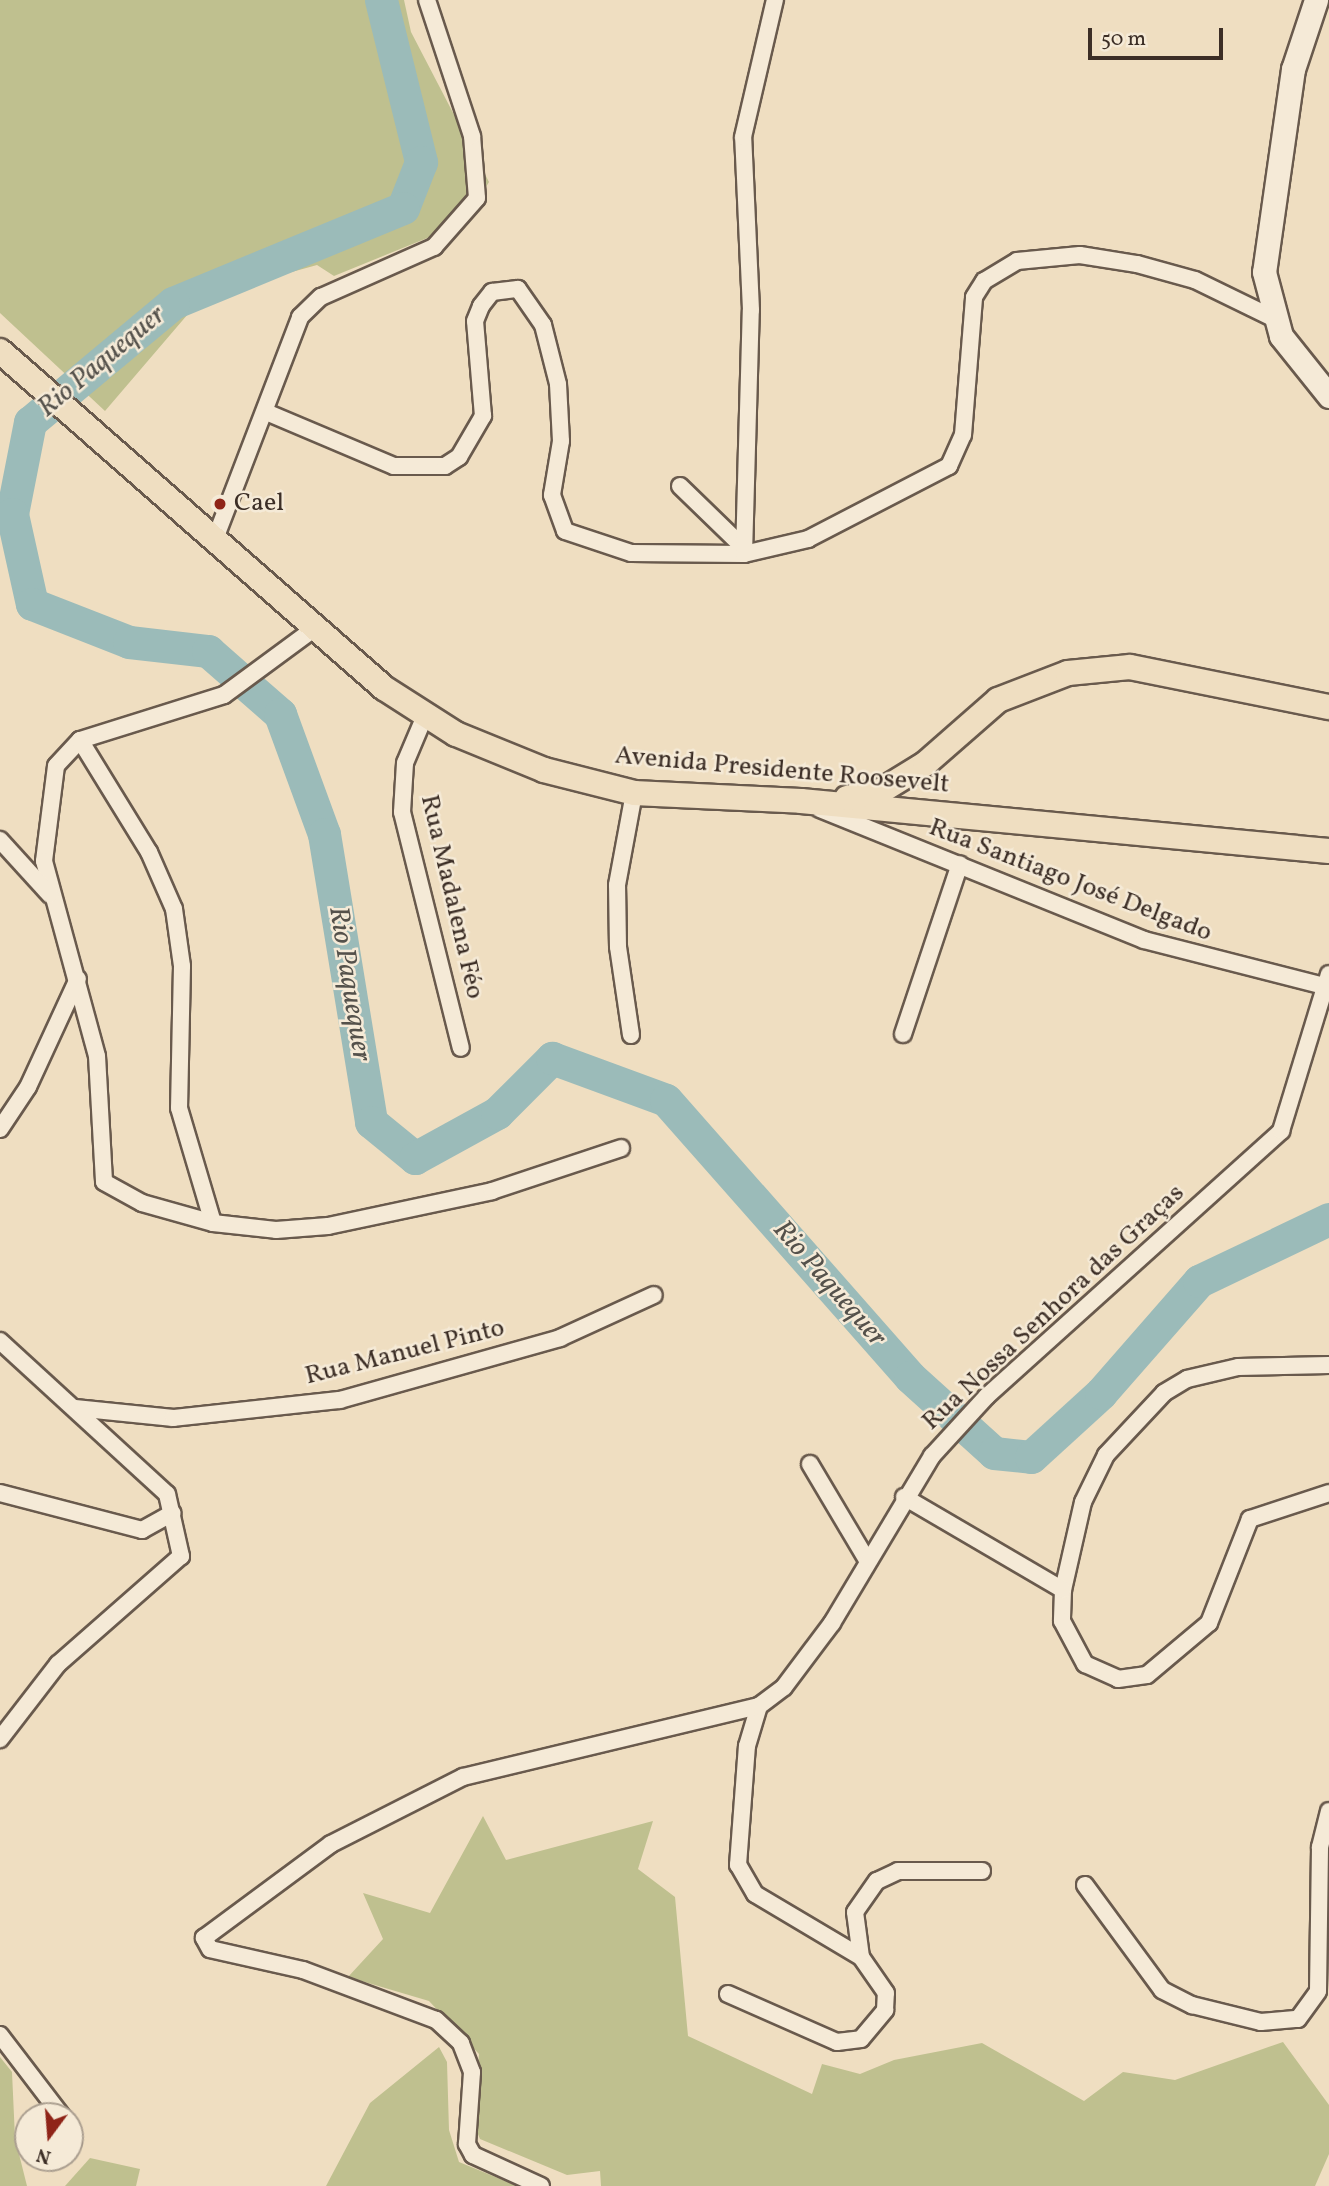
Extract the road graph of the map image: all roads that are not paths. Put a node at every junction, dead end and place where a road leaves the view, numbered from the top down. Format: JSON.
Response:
{"nodes":[{"id":1,"x":427,"y":0,"type":"edge"},
{"id":2,"x":775,"y":0,"type":"edge"},
{"id":3,"x":1317,"y":0,"type":"edge"},
{"id":4,"x":1271,"y":317,"type":"junction"},
{"id":5,"x":0,"y":351,"type":"edge"},
{"id":6,"x":1329,"y":396,"type":"edge"},
{"id":7,"x":266,"y":412,"type":"junction"},
{"id":8,"x":680,"y":486,"type":"dead end"},
{"id":9,"x":215,"y":539,"type":"junction"},
{"id":10,"x":744,"y":551,"type":"junction"},
{"id":11,"x":315,"y":628,"type":"junction"},
{"id":12,"x":1329,"y":707,"type":"edge"},
{"id":13,"x":424,"y":718,"type":"junction"},
{"id":14,"x":80,"y":740,"type":"junction"},
{"id":15,"x":925,"y":764,"type":"junction"},
{"id":16,"x":634,"y":793,"type":"junction"},
{"id":17,"x":801,"y":801,"type":"junction"},
{"id":18,"x":939,"y":815,"type":"junction"},
{"id":19,"x":0,"y":840,"type":"edge"},
{"id":20,"x":1329,"y":851,"type":"edge"},
{"id":21,"x":960,"y":864,"type":"junction"},
{"id":22,"x":52,"y":897,"type":"junction"},
{"id":23,"x":78,"y":979,"type":"junction"},
{"id":24,"x":1328,"y":983,"type":"edge"},
{"id":25,"x":903,"y":1034,"type":"dead end"},
{"id":26,"x":631,"y":1035,"type":"dead end"},
{"id":27,"x":461,"y":1048,"type":"dead end"},
{"id":28,"x":0,"y":1129,"type":"edge"},
{"id":29,"x":621,"y":1148,"type":"dead end"},
{"id":30,"x":213,"y":1223,"type":"junction"},
{"id":31,"x":654,"y":1295,"type":"dead end"},
{"id":32,"x":0,"y":1341,"type":"edge"},
{"id":33,"x":1329,"y":1365,"type":"edge"},
{"id":34,"x":75,"y":1408,"type":"junction"},
{"id":35,"x":810,"y":1464,"type":"dead end"},
{"id":36,"x":0,"y":1493,"type":"edge"},
{"id":37,"x":1329,"y":1493,"type":"edge"},
{"id":38,"x":904,"y":1497,"type":"junction"},
{"id":39,"x":173,"y":1513,"type":"junction"},
{"id":40,"x":867,"y":1560,"type":"junction"},
{"id":41,"x":1063,"y":1590,"type":"junction"},
{"id":42,"x":759,"y":1706,"type":"junction"},
{"id":43,"x":0,"y":1739,"type":"edge"},
{"id":44,"x":1329,"y":1811,"type":"edge"},
{"id":45,"x":1324,"y":1849,"type":"edge"},
{"id":46,"x":982,"y":1871,"type":"dead end"},
{"id":47,"x":1085,"y":1885,"type":"dead end"},
{"id":48,"x":861,"y":1957,"type":"junction"},
{"id":49,"x":728,"y":1994,"type":"dead end"},
{"id":50,"x":0,"y":2035,"type":"edge"},
{"id":51,"x":51,"y":2102,"type":"edge"},
{"id":52,"x":541,"y":2186,"type":"edge"}],
"edges":[{"from":1,"to":7,"type":"street"},
{"from":2,"to":10,"type":"street"},
{"from":3,"to":4,"type":"main road"},
{"from":4,"to":6,"type":"main road"},
{"from":4,"to":10,"type":"street"},
{"from":5,"to":9,"type":"main road","name":"Avenida Presidente Roosevelt"},
{"from":7,"to":9,"type":"street"},
{"from":7,"to":10,"type":"street"},
{"from":8,"to":10,"type":"street"},
{"from":9,"to":11,"type":"main road","name":"Avenida Presidente Roosevelt"},
{"from":11,"to":13,"type":"main road","name":"Avenida Presidente Roosevelt"},
{"from":11,"to":14,"type":"street"},
{"from":12,"to":15,"type":"main road"},
{"from":13,"to":16,"type":"main road","name":"Avenida Presidente Roosevelt"},
{"from":13,"to":27,"type":"street","name":"Rua Madalena Féo"},
{"from":14,"to":22,"type":"street"},
{"from":14,"to":30,"type":"street"},
{"from":15,"to":17,"type":"main road"},
{"from":15,"to":18,"type":"main road"},
{"from":16,"to":17,"type":"main road","name":"Avenida Presidente Roosevelt"},
{"from":16,"to":26,"type":"street"},
{"from":17,"to":18,"type":"main road","name":"Avenida Presidente Roosevelt"},
{"from":17,"to":21,"type":"street","name":"Rua Santiago José Delgado"},
{"from":18,"to":20,"type":"main road","name":"Avenida Presidente Roosevelt"},
{"from":19,"to":22,"type":"street"},
{"from":21,"to":24,"type":"street","name":"Rua Santiago José Delgado"},
{"from":21,"to":25,"type":"street"},
{"from":22,"to":23,"type":"street"},
{"from":23,"to":28,"type":"street"},
{"from":23,"to":30,"type":"street"},
{"from":24,"to":38,"type":"street","name":"Rua Nossa Senhora das Graças"},
{"from":29,"to":30,"type":"street"},
{"from":31,"to":34,"type":"street","name":"Rua Manuel Pinto"},
{"from":32,"to":34,"type":"street"},
{"from":33,"to":41,"type":"street"},
{"from":34,"to":39,"type":"street"},
{"from":35,"to":40,"type":"street"},
{"from":36,"to":39,"type":"street"},
{"from":37,"to":41,"type":"street"},
{"from":38,"to":40,"type":"street","name":"Rua Nossa Senhora das Graças"},
{"from":38,"to":41,"type":"street"},
{"from":39,"to":43,"type":"street"},
{"from":40,"to":42,"type":"street","name":"Rua Nossa Senhora das Graças"},
{"from":42,"to":48,"type":"street"},
{"from":42,"to":52,"type":"street","name":"Rua Nossa Senhora das Graças"},
{"from":44,"to":45,"type":"street"},
{"from":45,"to":47,"type":"street"},
{"from":46,"to":48,"type":"street"},
{"from":48,"to":49,"type":"street"},
{"from":50,"to":51,"type":"street"}]}
